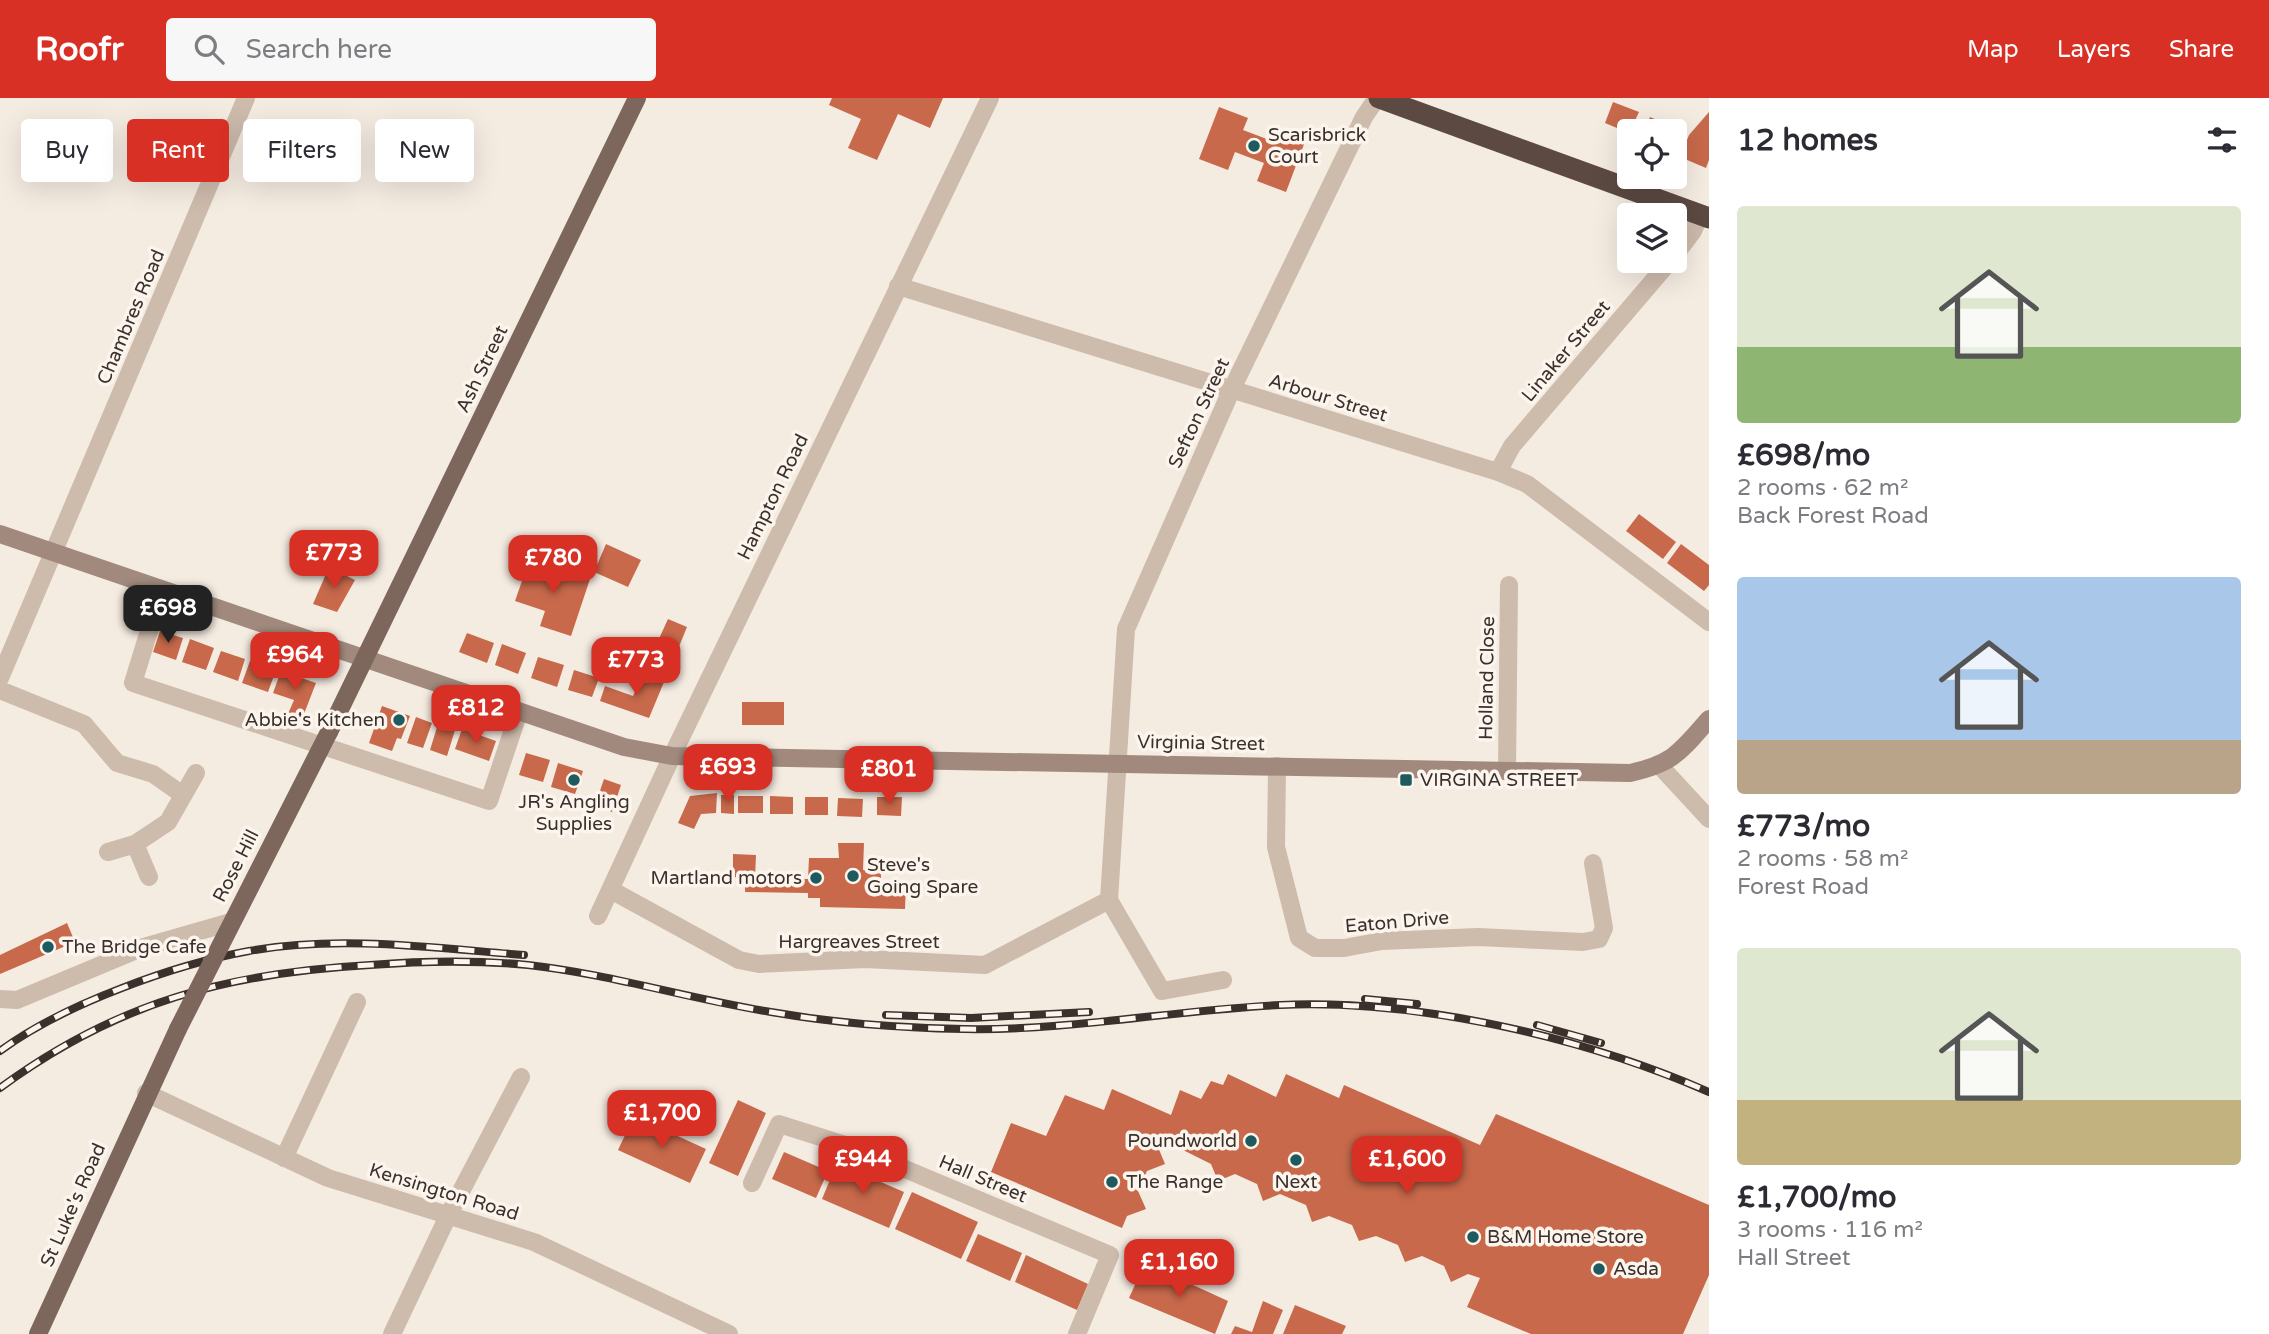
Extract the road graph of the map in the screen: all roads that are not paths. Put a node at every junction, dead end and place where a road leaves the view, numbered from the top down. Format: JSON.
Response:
{"nodes":[{"id":1,"x":246,"y":98,"type":"edge"},
{"id":2,"x":637,"y":98,"type":"edge"},
{"id":3,"x":990,"y":98,"type":"edge"},
{"id":4,"x":1378,"y":98,"type":"edge"},
{"id":5,"x":1704,"y":217,"type":"edge"},
{"id":6,"x":1687,"y":239,"type":"edge"},
{"id":7,"x":1660,"y":273,"type":"edge"},
{"id":8,"x":898,"y":286,"type":"junction"},
{"id":9,"x":1231,"y":391,"type":"junction"},
{"id":10,"x":1499,"y":472,"type":"junction"},
{"id":11,"x":0,"y":534,"type":"edge"},
{"id":12,"x":55,"y":553,"type":"junction"},
{"id":13,"x":1509,"y":585,"type":"dead end"},
{"id":14,"x":161,"y":592,"type":"junction"},
{"id":15,"x":1709,"y":622,"type":"edge"},
{"id":16,"x":366,"y":659,"type":"junction"},
{"id":17,"x":0,"y":678,"type":"edge"},
{"id":18,"x":0,"y":690,"type":"edge"},
{"id":19,"x":519,"y":712,"type":"junction"},
{"id":20,"x":1709,"y":719,"type":"edge"},
{"id":21,"x":672,"y":756,"type":"junction"},
{"id":22,"x":1117,"y":762,"type":"junction"},
{"id":23,"x":1277,"y":766,"type":"junction"},
{"id":24,"x":1660,"y":766,"type":"junction"},
{"id":25,"x":1507,"y":771,"type":"junction"},
{"id":26,"x":196,"y":773,"type":"dead end"},
{"id":27,"x":183,"y":795,"type":"junction"},
{"id":28,"x":1709,"y":819,"type":"edge"},
{"id":29,"x":135,"y":844,"type":"junction"},
{"id":30,"x":108,"y":852,"type":"dead end"},
{"id":31,"x":1593,"y":863,"type":"dead end"},
{"id":32,"x":149,"y":877,"type":"dead end"},
{"id":33,"x":611,"y":890,"type":"junction"},
{"id":34,"x":1109,"y":900,"type":"junction"},
{"id":35,"x":598,"y":916,"type":"dead end"},
{"id":36,"x":231,"y":922,"type":"junction"},
{"id":37,"x":1223,"y":980,"type":"dead end"},
{"id":38,"x":0,"y":999,"type":"edge"},
{"id":39,"x":357,"y":1002,"type":"dead end"},
{"id":40,"x":521,"y":1077,"type":"dead end"},
{"id":41,"x":146,"y":1093,"type":"junction"},
{"id":42,"x":284,"y":1157,"type":"junction"},
{"id":43,"x":752,"y":1183,"type":"dead end"},
{"id":44,"x":448,"y":1216,"type":"junction"},
{"id":45,"x":38,"y":1334,"type":"edge"},
{"id":46,"x":392,"y":1334,"type":"edge"},
{"id":47,"x":729,"y":1334,"type":"edge"},
{"id":48,"x":1077,"y":1334,"type":"edge"}],
"edges":[{"from":1,"to":12,"type":"street","name":"Chambres Road"},
{"from":2,"to":16,"type":"main road","name":"Ash Street"},
{"from":3,"to":8,"type":"street","name":"Hampton Road"},
{"from":4,"to":5,"type":"highway"},
{"from":4,"to":9,"type":"street","name":"Sefton Street"},
{"from":5,"to":6,"type":"street"},
{"from":7,"to":10,"type":"street","name":"Linaker Street"},
{"from":8,"to":9,"type":"street","name":"Arbour Street"},
{"from":8,"to":21,"type":"street","name":"Hampton Road"},
{"from":9,"to":10,"type":"street","name":"Arbour Street"},
{"from":9,"to":22,"type":"street","name":"Sefton Street"},
{"from":10,"to":15,"type":"street","name":"Arbour Street"},
{"from":11,"to":12,"type":"street","name":"Virginia Street"},
{"from":12,"to":14,"type":"street","name":"Virginia Street"},
{"from":12,"to":17,"type":"street","name":"Chambres Road"},
{"from":13,"to":25,"type":"street","name":"Holland Close"},
{"from":14,"to":16,"type":"street","name":"Virginia Street"},
{"from":14,"to":19,"type":"street"},
{"from":16,"to":19,"type":"street","name":"Virginia Street"},
{"from":16,"to":36,"type":"main road","name":"Rose Hill","bridge":true},
{"from":18,"to":27,"type":"street"},
{"from":19,"to":21,"type":"street","name":"Virginia Street"},
{"from":20,"to":24,"type":"street","name":"Virginia Street"},
{"from":21,"to":22,"type":"street","name":"Virginia Street"},
{"from":21,"to":33,"type":"street","name":"Hampton Road"},
{"from":22,"to":23,"type":"street","name":"Virginia Street"},
{"from":22,"to":34,"type":"street","name":"Sefton Street"},
{"from":23,"to":25,"type":"street","name":"Virginia Street"},
{"from":23,"to":31,"type":"street","name":"Eaton Drive"},
{"from":24,"to":25,"type":"street","name":"Virginia Street"},
{"from":24,"to":28,"type":"street"},
{"from":26,"to":27,"type":"street"},
{"from":27,"to":29,"type":"street"},
{"from":29,"to":30,"type":"street"},
{"from":29,"to":32,"type":"street"},
{"from":33,"to":34,"type":"street","name":"Hargreaves Street"},
{"from":33,"to":35,"type":"street","name":"Hampton Road"},
{"from":34,"to":37,"type":"street"},
{"from":36,"to":38,"type":"street"},
{"from":36,"to":41,"type":"main road","name":"Rose Hill","bridge":true},
{"from":39,"to":42,"type":"street"},
{"from":40,"to":44,"type":"street"},
{"from":41,"to":42,"type":"street","name":"Kensington Road"},
{"from":41,"to":45,"type":"main road","name":"St Luke's Road"},
{"from":42,"to":44,"type":"street","name":"Kensington Road"},
{"from":43,"to":48,"type":"street","name":"Hall Street"},
{"from":44,"to":46,"type":"street"},
{"from":44,"to":47,"type":"street","name":"Kensington Road"}]}
